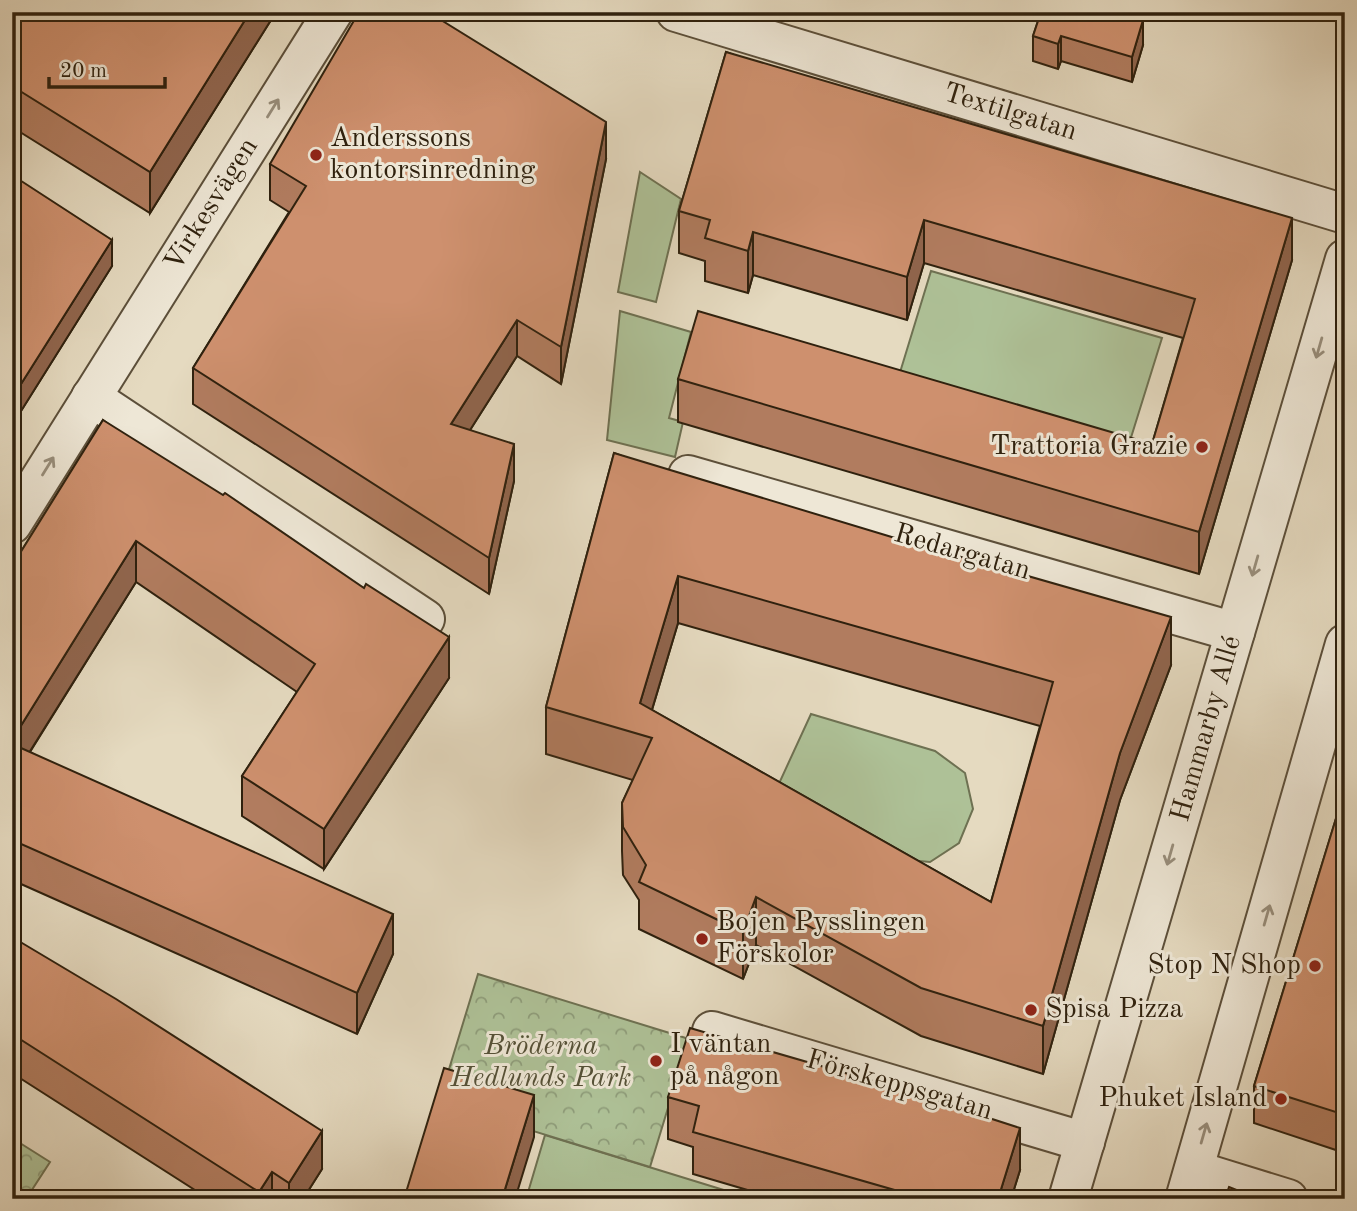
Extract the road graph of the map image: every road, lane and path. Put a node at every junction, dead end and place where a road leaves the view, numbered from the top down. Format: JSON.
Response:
{"nodes":[{"id":1,"x":333,"y":12,"type":"edge"},
{"id":2,"x":676,"y":12,"type":"edge"},
{"id":3,"x":1345,"y":214,"type":"edge"},
{"id":4,"x":1345,"y":258,"type":"edge"},
{"id":5,"x":91,"y":397,"type":"junction"},
{"id":6,"x":688,"y":475,"type":"edge"},
{"id":7,"x":12,"y":524,"type":"edge"},
{"id":8,"x":425,"y":619,"type":"edge"},
{"id":9,"x":1235,"y":632,"type":"junction"},
{"id":10,"x":1342,"y":662,"type":"edge"},
{"id":11,"x":712,"y":1031,"type":"edge"},
{"id":12,"x":1085,"y":1142,"type":"junction"},
{"id":13,"x":1189,"y":1184,"type":"edge"},
{"id":14,"x":1068,"y":1199,"type":"edge"},
{"id":15,"x":1288,"y":1199,"type":"edge"}],
"edges":[{"from":5,"to":1,"type":"street","name":"Virkesvägen","one_way":true},
{"from":2,"to":3,"type":"street","name":"Textilgatan"},
{"from":4,"to":9,"type":"street","name":"Hammarby Allé","one_way":true},
{"from":7,"to":5,"type":"street","name":"Virkesvägen","one_way":true},
{"from":5,"to":8,"type":"street"},
{"from":6,"to":9,"type":"street","name":"Redargatan"},
{"from":9,"to":12,"type":"street","name":"Hammarby Allé","one_way":true},
{"from":13,"to":10,"type":"street","one_way":true},
{"from":11,"to":12,"type":"street","name":"Förskeppsgatan"},
{"from":12,"to":14,"type":"street","name":"Hammarby Allé"},
{"from":13,"to":15,"type":"street"}]}
